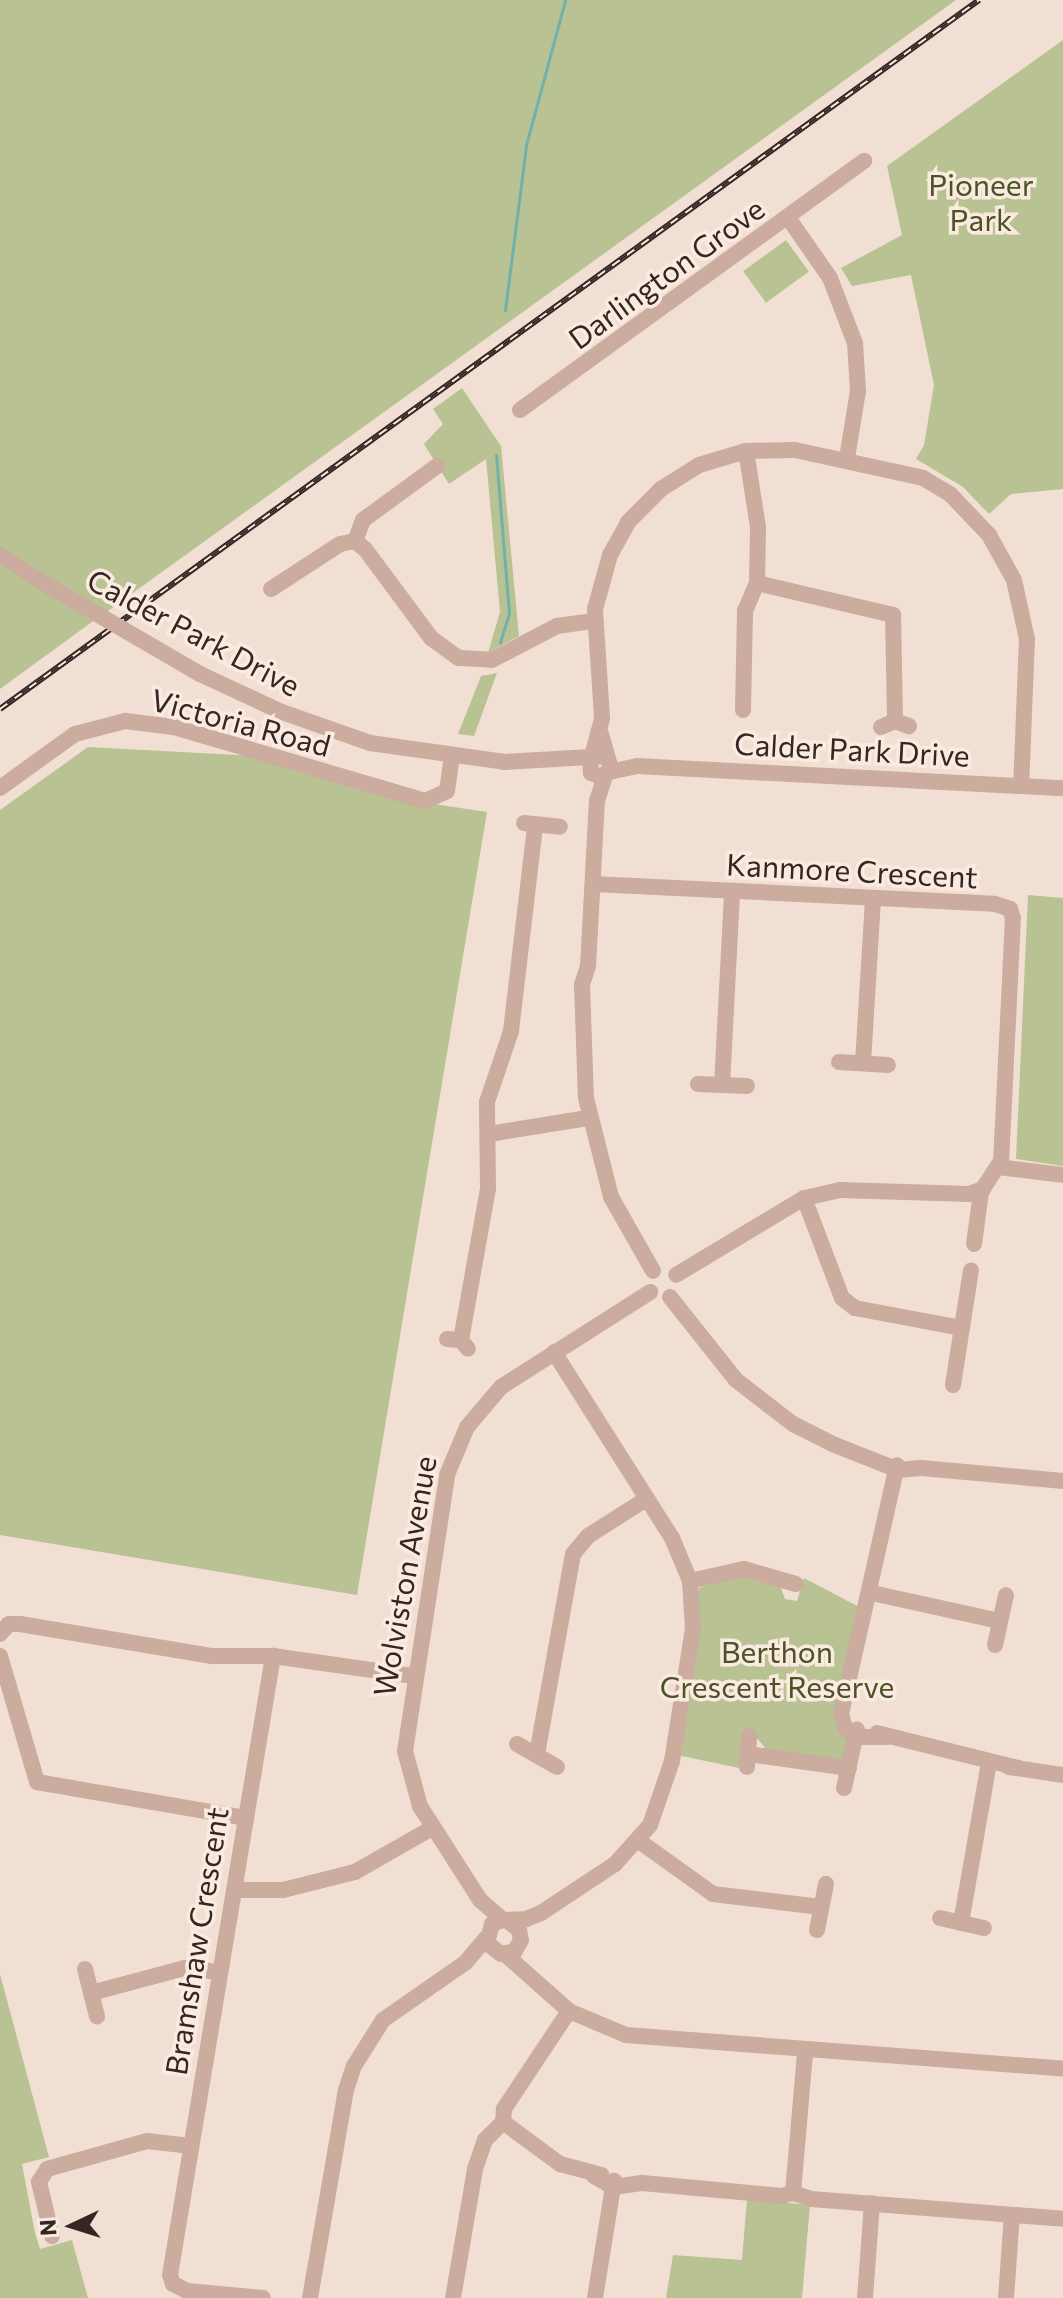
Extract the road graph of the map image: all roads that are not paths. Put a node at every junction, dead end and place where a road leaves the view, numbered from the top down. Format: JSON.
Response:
{"nodes":[{"id":1,"x":864,"y":161,"type":"dead end"},
{"id":2,"x":789,"y":219,"type":"junction"},
{"id":3,"x":520,"y":410,"type":"dead end"},
{"id":4,"x":746,"y":451,"type":"junction"},
{"id":5,"x":847,"y":458,"type":"junction"},
{"id":6,"x":437,"y":466,"type":"dead end"},
{"id":7,"x":355,"y":541,"type":"junction"},
{"id":8,"x":0,"y":555,"type":"edge"},
{"id":9,"x":757,"y":583,"type":"junction"},
{"id":10,"x":271,"y":589,"type":"dead end"},
{"id":11,"x":594,"y":621,"type":"junction"},
{"id":12,"x":744,"y":715,"type":"dead end"},
{"id":13,"x":895,"y":725,"type":"dead end"},
{"id":14,"x":452,"y":757,"type":"junction"},
{"id":15,"x":599,"y":765,"type":"junction"},
{"id":16,"x":1021,"y":786,"type":"junction"},
{"id":17,"x":0,"y":788,"type":"edge"},
{"id":18,"x":1063,"y":788,"type":"edge"},
{"id":19,"x":560,"y":827,"type":"dead end"},
{"id":20,"x":593,"y":884,"type":"junction"},
{"id":21,"x":732,"y":893,"type":"junction"},
{"id":22,"x":873,"y":899,"type":"junction"},
{"id":23,"x":839,"y":1062,"type":"dead end"},
{"id":24,"x":863,"y":1063,"type":"junction"},
{"id":25,"x":888,"y":1065,"type":"dead end"},
{"id":26,"x":698,"y":1084,"type":"dead end"},
{"id":27,"x":722,"y":1085,"type":"junction"},
{"id":28,"x":747,"y":1086,"type":"dead end"},
{"id":29,"x":588,"y":1118,"type":"junction"},
{"id":30,"x":489,"y":1134,"type":"junction"},
{"id":31,"x":998,"y":1167,"type":"junction"},
{"id":32,"x":1063,"y":1175,"type":"edge"},
{"id":33,"x":981,"y":1192,"type":"junction"},
{"id":34,"x":804,"y":1198,"type":"junction"},
{"id":35,"x":974,"y":1244,"type":"dead end"},
{"id":36,"x":971,"y":1270,"type":"dead end"},
{"id":37,"x":653,"y":1271,"type":"junction"},
{"id":38,"x":676,"y":1275,"type":"junction"},
{"id":39,"x":650,"y":1292,"type":"junction"},
{"id":40,"x":670,"y":1297,"type":"junction"},
{"id":41,"x":962,"y":1328,"type":"junction"},
{"id":42,"x":458,"y":1343,"type":"dead end"},
{"id":43,"x":554,"y":1352,"type":"junction"},
{"id":44,"x":953,"y":1385,"type":"dead end"},
{"id":45,"x":896,"y":1468,"type":"junction"},
{"id":46,"x":1063,"y":1481,"type":"edge"},
{"id":47,"x":646,"y":1499,"type":"junction"},
{"id":48,"x":690,"y":1581,"type":"junction"},
{"id":49,"x":796,"y":1585,"type":"dead end"},
{"id":50,"x":872,"y":1593,"type":"junction"},
{"id":51,"x":1006,"y":1595,"type":"dead end"},
{"id":52,"x":999,"y":1621,"type":"junction"},
{"id":53,"x":0,"y":1634,"type":"edge"},
{"id":54,"x":995,"y":1645,"type":"dead end"},
{"id":55,"x":0,"y":1656,"type":"edge"},
{"id":56,"x":273,"y":1656,"type":"junction"},
{"id":57,"x":413,"y":1676,"type":"junction"},
{"id":58,"x":856,"y":1733,"type":"junction"},
{"id":59,"x":749,"y":1736,"type":"dead end"},
{"id":60,"x":517,"y":1744,"type":"dead end"},
{"id":61,"x":537,"y":1754,"type":"junction"},
{"id":62,"x":989,"y":1764,"type":"junction"},
{"id":63,"x":557,"y":1767,"type":"dead end"},
{"id":64,"x":849,"y":1768,"type":"junction"},
{"id":65,"x":1063,"y":1775,"type":"edge"},
{"id":66,"x":844,"y":1788,"type":"dead end"},
{"id":67,"x":245,"y":1818,"type":"junction"},
{"id":68,"x":432,"y":1828,"type":"junction"},
{"id":69,"x":639,"y":1841,"type":"junction"},
{"id":70,"x":826,"y":1884,"type":"dead end"},
{"id":71,"x":234,"y":1890,"type":"junction"},
{"id":72,"x":480,"y":1900,"type":"junction"},
{"id":73,"x":820,"y":1907,"type":"junction"},
{"id":74,"x":541,"y":1913,"type":"junction"},
{"id":75,"x":940,"y":1918,"type":"dead end"},
{"id":76,"x":505,"y":1920,"type":"junction"},
{"id":77,"x":961,"y":1923,"type":"junction"},
{"id":78,"x":984,"y":1928,"type":"dead end"},
{"id":79,"x":817,"y":1930,"type":"dead end"},
{"id":80,"x":486,"y":1936,"type":"junction"},
{"id":81,"x":521,"y":1941,"type":"junction"},
{"id":82,"x":503,"y":1954,"type":"junction"},
{"id":83,"x":466,"y":1962,"type":"junction"},
{"id":84,"x":85,"y":1969,"type":"dead end"},
{"id":85,"x":219,"y":1972,"type":"junction"},
{"id":86,"x":528,"y":1973,"type":"junction"},
{"id":87,"x":91,"y":1993,"type":"junction"},
{"id":88,"x":569,"y":2011,"type":"junction"},
{"id":89,"x":97,"y":2016,"type":"dead end"},
{"id":90,"x":805,"y":2055,"type":"junction"},
{"id":91,"x":1059,"y":2072,"type":"edge"},
{"id":92,"x":503,"y":2122,"type":"junction"},
{"id":93,"x":191,"y":2146,"type":"junction"},
{"id":94,"x":614,"y":2184,"type":"junction"},
{"id":95,"x":794,"y":2191,"type":"junction"},
{"id":96,"x":872,"y":2203,"type":"junction"},
{"id":97,"x":1012,"y":2215,"type":"junction"},
{"id":98,"x":1063,"y":2219,"type":"edge"},
{"id":99,"x":52,"y":2236,"type":"dead end"},
{"id":100,"x":263,"y":2298,"type":"edge"},
{"id":101,"x":310,"y":2298,"type":"edge"},
{"id":102,"x":453,"y":2298,"type":"edge"},
{"id":103,"x":595,"y":2298,"type":"edge"},
{"id":104,"x":865,"y":2298,"type":"edge"},
{"id":105,"x":1006,"y":2298,"type":"edge"}],
"edges":[{"from":1,"to":2,"type":"street"},
{"from":2,"to":3,"type":"street","name":"Darlington Grove"},
{"from":2,"to":5,"type":"street","name":"Darlington Grove"},
{"from":4,"to":5,"type":"street"},
{"from":4,"to":9,"type":"street"},
{"from":4,"to":11,"type":"street"},
{"from":5,"to":16,"type":"street"},
{"from":6,"to":7,"type":"street"},
{"from":7,"to":10,"type":"street"},
{"from":7,"to":11,"type":"street"},
{"from":8,"to":14,"type":"street","name":"Calder Park Drive","bridge":true},
{"from":9,"to":12,"type":"street"},
{"from":9,"to":13,"type":"street"},
{"from":11,"to":15,"type":"street"},
{"from":14,"to":15,"type":"street","name":"Calder Park Drive"},
{"from":14,"to":17,"type":"street","name":"Victoria Road"},
{"from":15,"to":16,"type":"street","name":"Calder Park Drive"},
{"from":15,"to":20,"type":"street"},
{"from":16,"to":18,"type":"street","name":"Calder Park Drive"},
{"from":19,"to":30,"type":"street"},
{"from":20,"to":21,"type":"street","name":"Kanmore Crescent"},
{"from":20,"to":29,"type":"street"},
{"from":21,"to":22,"type":"street","name":"Kanmore Crescent"},
{"from":21,"to":27,"type":"street"},
{"from":22,"to":24,"type":"street"},
{"from":22,"to":31,"type":"street","name":"Kanmore Crescent"},
{"from":23,"to":24,"type":"street"},
{"from":24,"to":25,"type":"street"},
{"from":26,"to":27,"type":"street"},
{"from":27,"to":28,"type":"street"},
{"from":29,"to":30,"type":"street"},
{"from":29,"to":37,"type":"street"},
{"from":30,"to":42,"type":"street"},
{"from":31,"to":32,"type":"street"},
{"from":31,"to":33,"type":"street"},
{"from":33,"to":34,"type":"street"},
{"from":33,"to":35,"type":"street"},
{"from":34,"to":38,"type":"street"},
{"from":34,"to":41,"type":"street"},
{"from":36,"to":41,"type":"street"},
{"from":37,"to":38,"type":"street"},
{"from":37,"to":39,"type":"street"},
{"from":38,"to":40,"type":"street"},
{"from":39,"to":40,"type":"street"},
{"from":39,"to":43,"type":"street","name":"Wolviston Avenue"},
{"from":40,"to":45,"type":"street"},
{"from":41,"to":44,"type":"street"},
{"from":43,"to":47,"type":"street"},
{"from":43,"to":57,"type":"street","name":"Wolviston Avenue"},
{"from":45,"to":46,"type":"street"},
{"from":45,"to":50,"type":"street"},
{"from":47,"to":48,"type":"street"},
{"from":47,"to":61,"type":"street"},
{"from":48,"to":49,"type":"street"},
{"from":48,"to":69,"type":"street"},
{"from":50,"to":52,"type":"street"},
{"from":50,"to":58,"type":"street"},
{"from":51,"to":52,"type":"street"},
{"from":52,"to":54,"type":"street"},
{"from":53,"to":56,"type":"street"},
{"from":55,"to":67,"type":"street"},
{"from":56,"to":57,"type":"street"},
{"from":56,"to":67,"type":"street","name":"Bramshaw Crescent"},
{"from":57,"to":68,"type":"street","name":"Wolviston Avenue"},
{"from":58,"to":62,"type":"street"},
{"from":58,"to":64,"type":"street"},
{"from":59,"to":64,"type":"street"},
{"from":60,"to":61,"type":"street"},
{"from":61,"to":63,"type":"street"},
{"from":62,"to":65,"type":"street"},
{"from":62,"to":77,"type":"street"},
{"from":64,"to":66,"type":"street"},
{"from":67,"to":71,"type":"street","name":"Bramshaw Crescent"},
{"from":68,"to":71,"type":"street"},
{"from":68,"to":72,"type":"street","name":"Wolviston Avenue"},
{"from":69,"to":73,"type":"street"},
{"from":69,"to":74,"type":"street"},
{"from":70,"to":73,"type":"street"},
{"from":71,"to":85,"type":"street","name":"Bramshaw Crescent"},
{"from":72,"to":76,"type":"street","name":"Wolviston Avenue"},
{"from":72,"to":80,"type":"street","name":"Wolviston Avenue"},
{"from":73,"to":79,"type":"street"},
{"from":74,"to":76,"type":"street"},
{"from":74,"to":81,"type":"street"},
{"from":75,"to":77,"type":"street"},
{"from":76,"to":80,"type":"street"},
{"from":76,"to":81,"type":"street","name":"Wolviston Avenue"},
{"from":77,"to":78,"type":"street"},
{"from":80,"to":82,"type":"street"},
{"from":80,"to":83,"type":"street"},
{"from":81,"to":82,"type":"street"},
{"from":81,"to":86,"type":"street"},
{"from":82,"to":83,"type":"street"},
{"from":82,"to":86,"type":"street"},
{"from":83,"to":101,"type":"street"},
{"from":84,"to":87,"type":"street"},
{"from":85,"to":87,"type":"street"},
{"from":85,"to":93,"type":"street","name":"Bramshaw Crescent"},
{"from":86,"to":88,"type":"street"},
{"from":87,"to":89,"type":"street"},
{"from":88,"to":90,"type":"street"},
{"from":88,"to":92,"type":"street"},
{"from":90,"to":91,"type":"street"},
{"from":90,"to":95,"type":"street"},
{"from":92,"to":94,"type":"street"},
{"from":92,"to":102,"type":"street"},
{"from":93,"to":99,"type":"street"},
{"from":93,"to":100,"type":"street","name":"Bramshaw Crescent"},
{"from":94,"to":95,"type":"street"},
{"from":94,"to":103,"type":"street"},
{"from":95,"to":96,"type":"street"},
{"from":96,"to":97,"type":"street"},
{"from":96,"to":104,"type":"street"},
{"from":97,"to":98,"type":"street"},
{"from":97,"to":105,"type":"street"}]}
